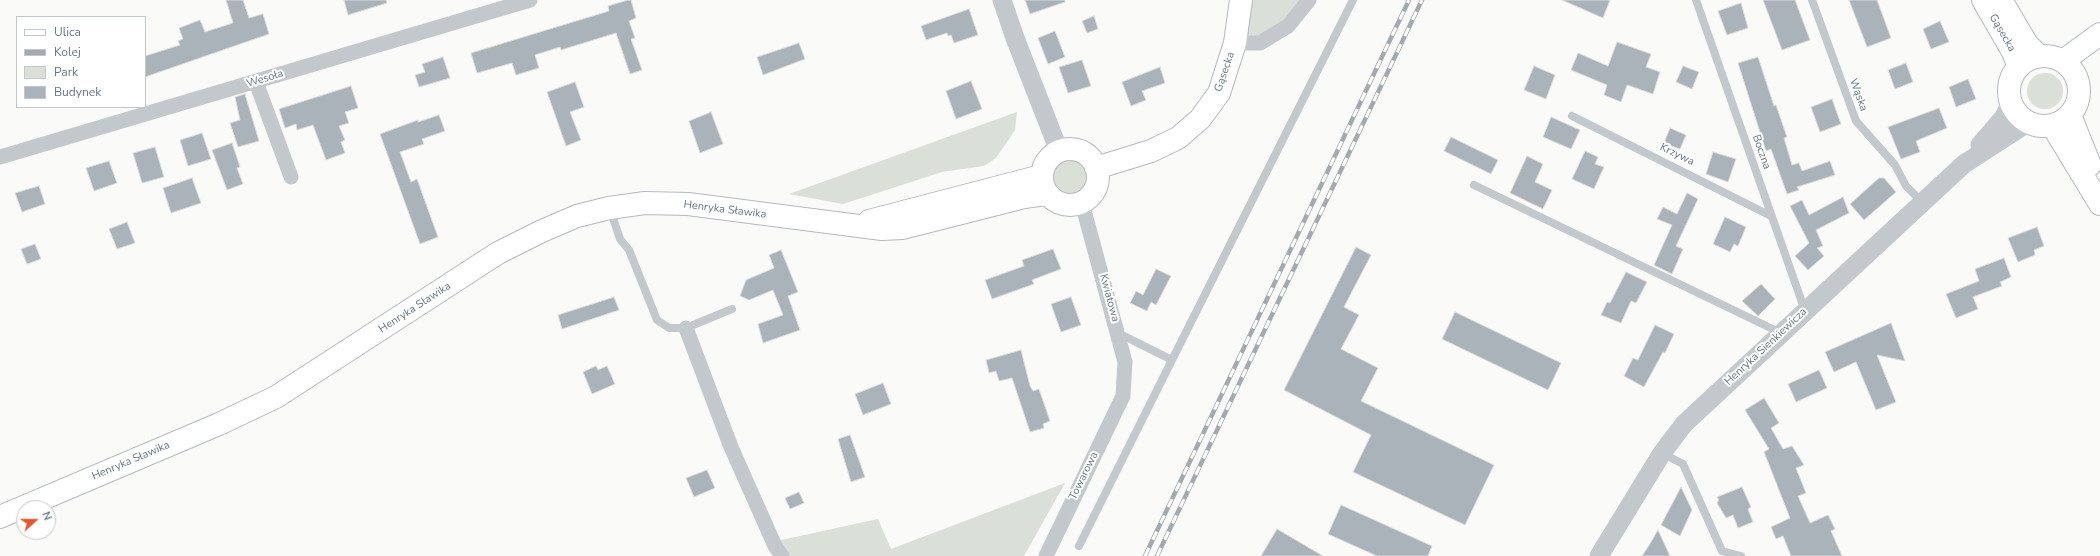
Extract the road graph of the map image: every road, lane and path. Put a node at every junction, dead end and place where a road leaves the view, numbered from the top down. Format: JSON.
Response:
{"nodes":[{"id":1,"x":529,"y":0,"type":"edge"},
{"id":2,"x":1002,"y":0,"type":"edge"},
{"id":3,"x":1241,"y":0,"type":"edge"},
{"id":4,"x":1309,"y":0,"type":"edge"},
{"id":5,"x":1353,"y":0,"type":"edge"},
{"id":6,"x":1696,"y":0,"type":"edge"},
{"id":7,"x":1812,"y":0,"type":"edge"},
{"id":8,"x":1983,"y":0,"type":"edge"},
{"id":9,"x":2001,"y":0,"type":"edge"},
{"id":10,"x":2100,"y":34,"type":"edge"},
{"id":11,"x":1235,"y":43,"type":"junction"},
{"id":12,"x":2100,"y":48,"type":"edge"},
{"id":13,"x":2039,"y":56,"type":"junction"},
{"id":14,"x":2063,"y":61,"type":"junction"},
{"id":15,"x":2019,"y":67,"type":"junction"},
{"id":16,"x":2077,"y":77,"type":"junction"},
{"id":17,"x":256,"y":82,"type":"junction"},
{"id":18,"x":2011,"y":102,"type":"junction"},
{"id":19,"x":1572,"y":116,"type":"dead end"},
{"id":20,"x":2061,"y":120,"type":"junction"},
{"id":21,"x":2029,"y":122,"type":"junction"},
{"id":22,"x":1058,"y":151,"type":"junction"},
{"id":23,"x":0,"y":157,"type":"edge"},
{"id":24,"x":1964,"y":164,"type":"junction"},
{"id":25,"x":1096,"y":168,"type":"junction"},
{"id":26,"x":291,"y":177,"type":"dead end"},
{"id":27,"x":1044,"y":185,"type":"junction"},
{"id":28,"x":1474,"y":185,"type":"dead end"},
{"id":29,"x":2100,"y":188,"type":"edge"},
{"id":30,"x":1922,"y":202,"type":"junction"},
{"id":31,"x":1082,"y":203,"type":"junction"},
{"id":32,"x":2100,"y":204,"type":"edge"},
{"id":33,"x":609,"y":208,"type":"junction"},
{"id":34,"x":1771,"y":216,"type":"junction"},
{"id":35,"x":732,"y":309,"type":"dead end"},
{"id":36,"x":1805,"y":311,"type":"junction"},
{"id":37,"x":686,"y":328,"type":"junction"},
{"id":38,"x":1118,"y":332,"type":"junction"},
{"id":39,"x":1782,"y":333,"type":"junction"},
{"id":40,"x":1172,"y":360,"type":"junction"},
{"id":41,"x":1123,"y":396,"type":"joint"},
{"id":42,"x":1662,"y":453,"type":"junction"},
{"id":43,"x":0,"y":517,"type":"edge"},
{"id":44,"x":1079,"y":546,"type":"dead end"},
{"id":45,"x":782,"y":556,"type":"edge"},
{"id":46,"x":1046,"y":556,"type":"edge"},
{"id":47,"x":1600,"y":556,"type":"edge"},
{"id":48,"x":1741,"y":556,"type":"edge"}],
"edges":[{"from":1,"to":17,"type":"street","name":"Wesoła"},
{"from":2,"to":22,"type":"street"},
{"from":3,"to":11,"type":"main road","name":"Gąsecka"},
{"from":4,"to":11,"type":"street"},
{"from":5,"to":40,"type":"lane"},
{"from":6,"to":34,"type":"lane","name":"Boczna"},
{"from":7,"to":30,"type":"lane","name":"Wąska"},
{"from":8,"to":15,"type":"main road","name":"Gąsecka"},
{"from":9,"to":13,"type":"main road","name":"Gąsecka"},
{"from":10,"to":14,"type":"main road"},
{"from":11,"to":25,"type":"main road","name":"Gąsecka"},
{"from":12,"to":16,"type":"main road"},
{"from":13,"to":14,"type":"main road"},
{"from":13,"to":15,"type":"main road"},
{"from":14,"to":16,"type":"main road"},
{"from":15,"to":18,"type":"main road"},
{"from":16,"to":20,"type":"main road"},
{"from":17,"to":23,"type":"street","name":"Wesoła"},
{"from":17,"to":26,"type":"street"},
{"from":18,"to":21,"type":"main road"},
{"from":18,"to":24,"type":"street","name":"Henryka Sienkiewicza"},
{"from":19,"to":34,"type":"lane","name":"Krzywa"},
{"from":20,"to":21,"type":"main road"},
{"from":20,"to":29,"type":"main road"},
{"from":20,"to":32,"type":"main road"},
{"from":21,"to":24,"type":"street","name":"Henryka Sienkiewicza"},
{"from":22,"to":25,"type":"main road"},
{"from":22,"to":27,"type":"main road"},
{"from":24,"to":30,"type":"street","name":"Henryka Sienkiewicza"},
{"from":25,"to":31,"type":"main road"},
{"from":27,"to":31,"type":"main road"},
{"from":27,"to":33,"type":"main road","name":"Henryka Sławika"},
{"from":28,"to":39,"type":"lane"},
{"from":30,"to":36,"type":"street","name":"Henryka Sienkiewicza"},
{"from":31,"to":38,"type":"street","name":"Kwiatowa"},
{"from":33,"to":37,"type":"lane"},
{"from":33,"to":43,"type":"main road","name":"Henryka Sławika"},
{"from":34,"to":36,"type":"lane","name":"Boczna"},
{"from":35,"to":37,"type":"lane"},
{"from":36,"to":39,"type":"street","name":"Henryka Sienkiewicza"},
{"from":37,"to":45,"type":"street"},
{"from":38,"to":40,"type":"lane"},
{"from":38,"to":41,"type":"street","name":"Kwiatowa"},
{"from":39,"to":42,"type":"street","name":"Henryka Sienkiewicza"},
{"from":40,"to":44,"type":"lane"},
{"from":41,"to":46,"type":"street","name":"Towarowa"},
{"from":42,"to":47,"type":"street","name":"Henryka Sienkiewicza"},
{"from":42,"to":48,"type":"lane"}]}
